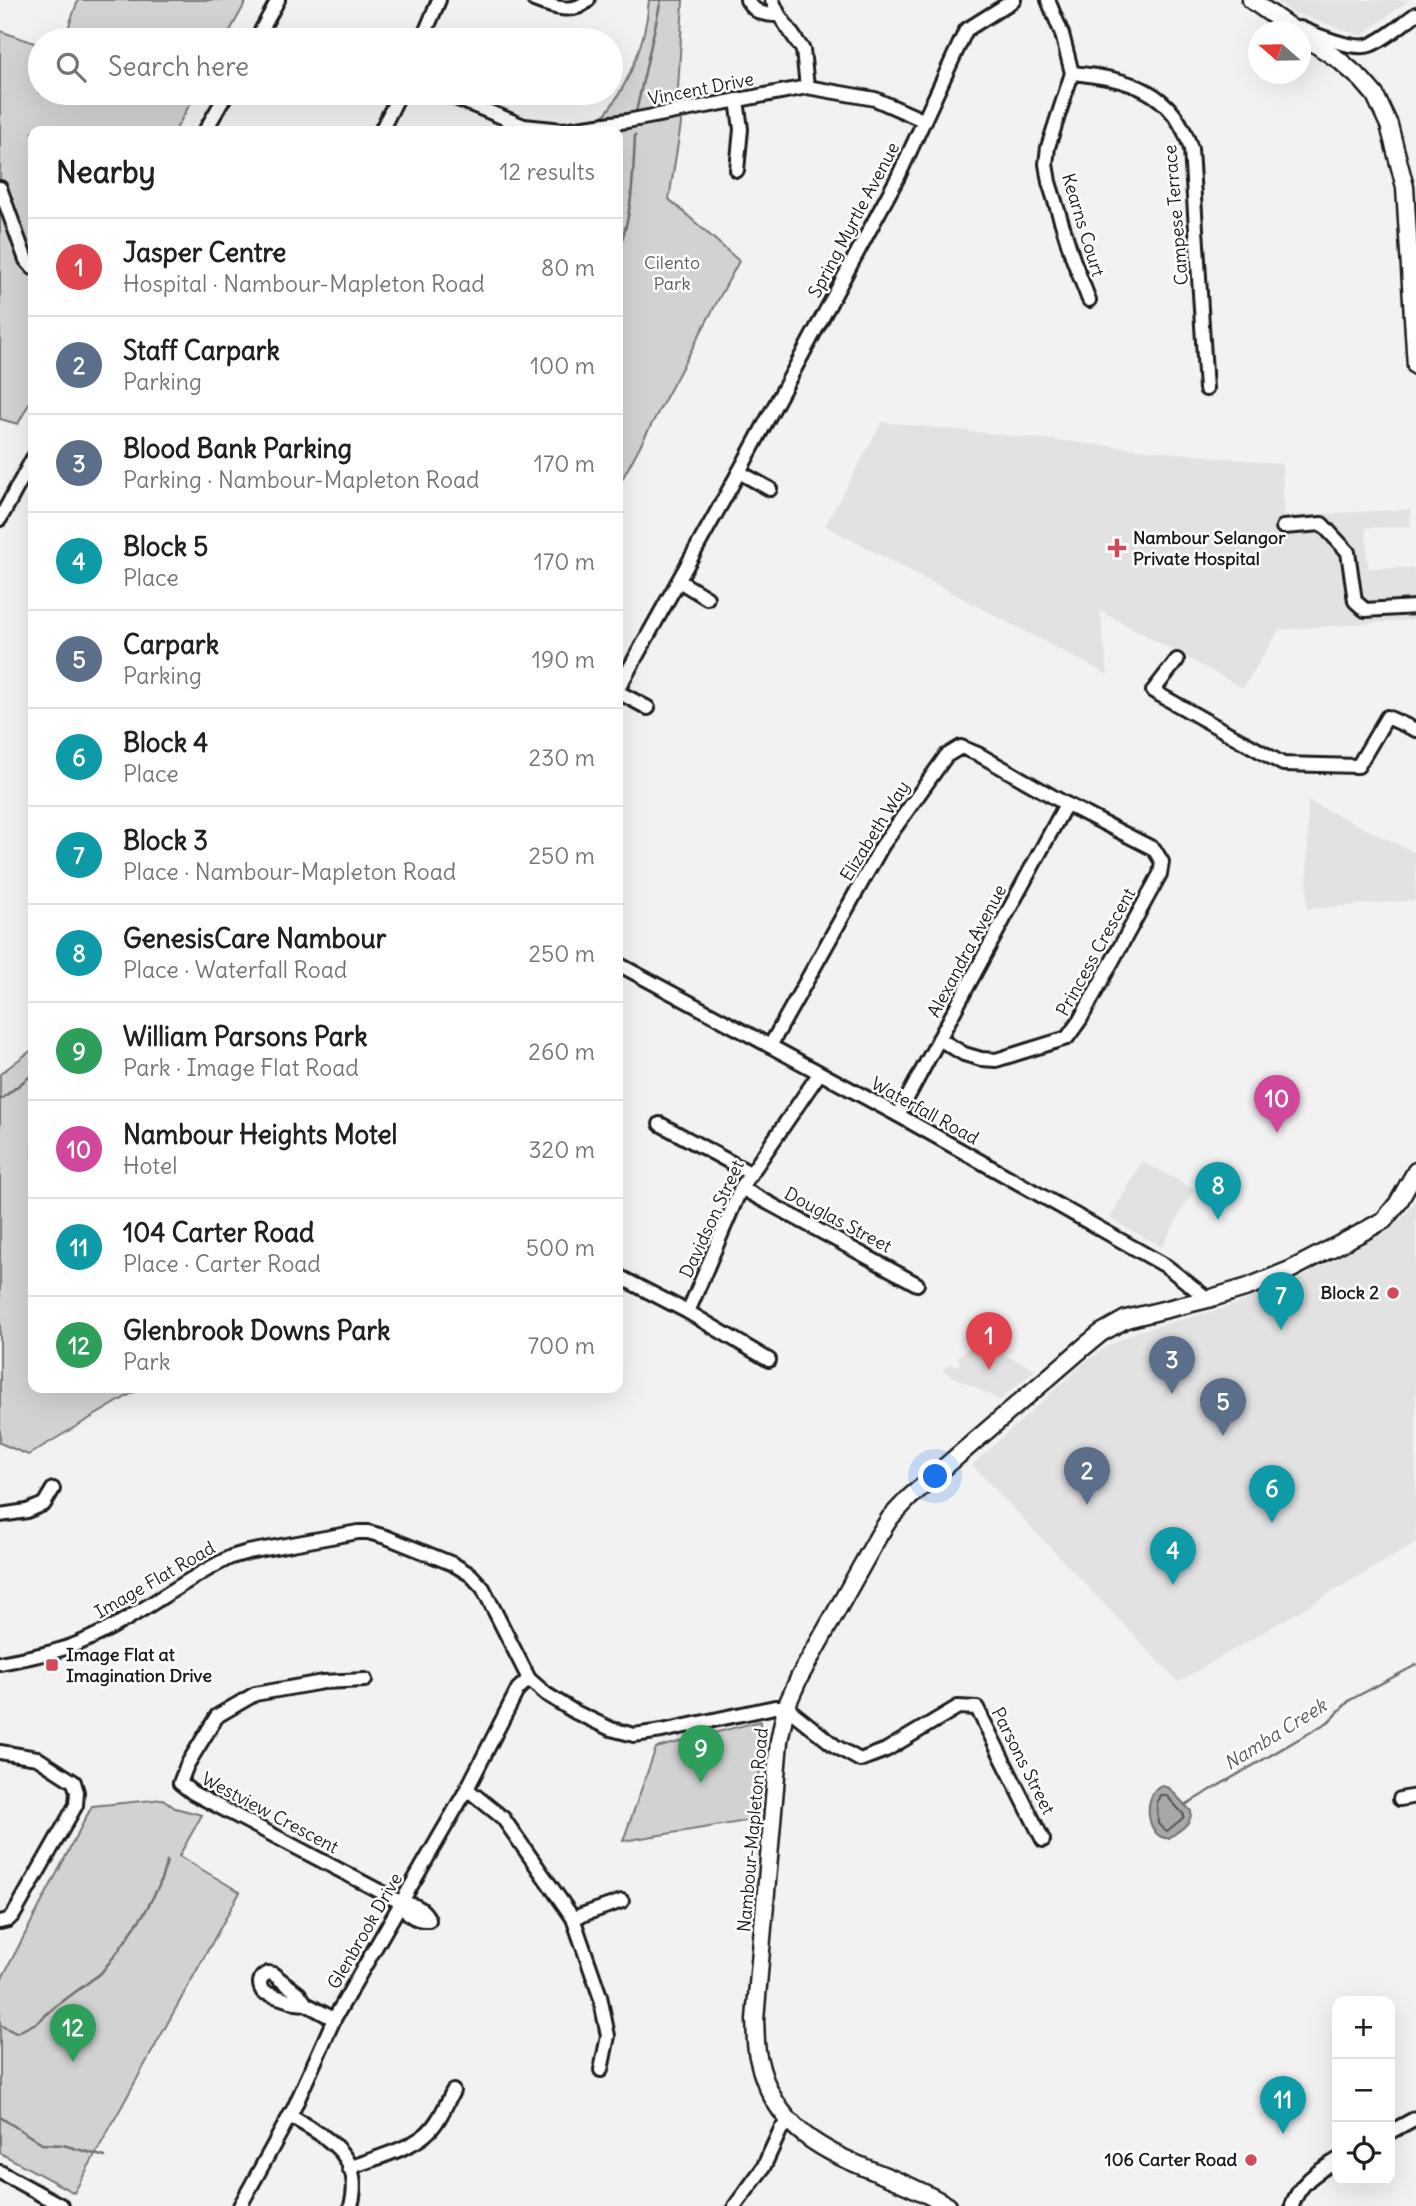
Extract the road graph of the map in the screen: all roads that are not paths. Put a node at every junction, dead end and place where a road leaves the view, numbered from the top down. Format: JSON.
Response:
{"nodes":[{"id":1,"x":278,"y":0,"type":"edge"},
{"id":2,"x":439,"y":0,"type":"edge"},
{"id":3,"x":588,"y":0,"type":"edge"},
{"id":4,"x":747,"y":0,"type":"edge"},
{"id":5,"x":772,"y":0,"type":"edge"},
{"id":6,"x":1014,"y":0,"type":"edge"},
{"id":7,"x":1048,"y":0,"type":"edge"},
{"id":8,"x":1251,"y":0,"type":"edge"},
{"id":9,"x":544,"y":1,"type":"edge"},
{"id":10,"x":1416,"y":14,"type":"edge"},
{"id":11,"x":779,"y":15,"type":"junction"},
{"id":12,"x":1272,"y":15,"type":"junction"},
{"id":13,"x":1281,"y":21,"type":"edge"},
{"id":14,"x":263,"y":28,"type":"edge"},
{"id":15,"x":427,"y":28,"type":"edge"},
{"id":16,"x":1311,"y":41,"type":"edge"},
{"id":17,"x":1072,"y":73,"type":"junction"},
{"id":18,"x":807,"y":88,"type":"junction"},
{"id":19,"x":737,"y":100,"type":"junction"},
{"id":20,"x":219,"y":105,"type":"edge"},
{"id":21,"x":394,"y":105,"type":"edge"},
{"id":22,"x":470,"y":105,"type":"edge"},
{"id":23,"x":925,"y":121,"type":"junction"},
{"id":24,"x":208,"y":126,"type":"edge"},
{"id":25,"x":384,"y":126,"type":"edge"},
{"id":26,"x":517,"y":126,"type":"edge"},
{"id":27,"x":591,"y":126,"type":"edge"},
{"id":28,"x":737,"y":170,"type":"dead end"},
{"id":29,"x":1411,"y":184,"type":"edge"},
{"id":30,"x":0,"y":188,"type":"edge"},
{"id":31,"x":28,"y":262,"type":"edge"},
{"id":32,"x":1089,"y":300,"type":"dead end"},
{"id":33,"x":1416,"y":366,"type":"edge"},
{"id":34,"x":1206,"y":389,"type":"dead end"},
{"id":35,"x":28,"y":467,"type":"edge"},
{"id":36,"x":739,"y":472,"type":"junction"},
{"id":37,"x":770,"y":489,"type":"dead end"},
{"id":38,"x":0,"y":519,"type":"edge"},
{"id":39,"x":1283,"y":527,"type":"dead end"},
{"id":40,"x":679,"y":581,"type":"junction"},
{"id":41,"x":707,"y":598,"type":"dead end"},
{"id":42,"x":1416,"y":607,"type":"edge"},
{"id":43,"x":1177,"y":660,"type":"dead end"},
{"id":44,"x":623,"y":682,"type":"edge"},
{"id":45,"x":623,"y":694,"type":"edge"},
{"id":46,"x":648,"y":708,"type":"dead end"},
{"id":47,"x":1416,"y":730,"type":"edge"},
{"id":48,"x":1066,"y":804,"type":"junction"},
{"id":49,"x":623,"y":967,"type":"edge"},
{"id":50,"x":939,"y":1040,"type":"junction"},
{"id":51,"x":770,"y":1046,"type":"junction"},
{"id":52,"x":819,"y":1074,"type":"junction"},
{"id":53,"x":898,"y":1115,"type":"junction"},
{"id":54,"x":660,"y":1124,"type":"dead end"},
{"id":55,"x":750,"y":1173,"type":"junction"},
{"id":56,"x":1416,"y":1173,"type":"edge"},
{"id":57,"x":741,"y":1188,"type":"junction"},
{"id":58,"x":1416,"y":1196,"type":"edge"},
{"id":59,"x":1398,"y":1203,"type":"junction"},
{"id":60,"x":623,"y":1279,"type":"edge"},
{"id":61,"x":917,"y":1284,"type":"dead end"},
{"id":62,"x":1208,"y":1299,"type":"junction"},
{"id":63,"x":688,"y":1312,"type":"junction"},
{"id":64,"x":769,"y":1360,"type":"dead end"},
{"id":65,"x":53,"y":1489,"type":"dead end"},
{"id":66,"x":0,"y":1515,"type":"edge"},
{"id":67,"x":0,"y":1663,"type":"edge"},
{"id":68,"x":529,"y":1678,"type":"junction"},
{"id":69,"x":365,"y":1680,"type":"dead end"},
{"id":70,"x":786,"y":1707,"type":"junction"},
{"id":71,"x":0,"y":1752,"type":"edge"},
{"id":72,"x":467,"y":1788,"type":"junction"},
{"id":73,"x":1416,"y":1796,"type":"edge"},
{"id":74,"x":1400,"y":1799,"type":"dead end"},
{"id":75,"x":1044,"y":1840,"type":"dead end"},
{"id":76,"x":622,"y":1900,"type":"dead end"},
{"id":77,"x":402,"y":1903,"type":"junction"},
{"id":78,"x":573,"y":1918,"type":"junction"},
{"id":79,"x":0,"y":1922,"type":"edge"},
{"id":80,"x":306,"y":2004,"type":"dead end"},
{"id":81,"x":334,"y":2020,"type":"junction"},
{"id":82,"x":601,"y":2070,"type":"dead end"},
{"id":83,"x":453,"y":2091,"type":"dead end"},
{"id":84,"x":290,"y":2116,"type":"junction"},
{"id":85,"x":1416,"y":2118,"type":"edge"},
{"id":86,"x":789,"y":2122,"type":"junction"},
{"id":87,"x":1395,"y":2129,"type":"edge"},
{"id":88,"x":1332,"y":2163,"type":"edge"},
{"id":89,"x":349,"y":2168,"type":"junction"},
{"id":90,"x":0,"y":2172,"type":"edge"},
{"id":91,"x":62,"y":2206,"type":"edge"},
{"id":92,"x":240,"y":2206,"type":"edge"},
{"id":93,"x":351,"y":2206,"type":"edge"},
{"id":94,"x":736,"y":2206,"type":"edge"},
{"id":95,"x":948,"y":2206,"type":"edge"},
{"id":96,"x":1292,"y":2206,"type":"edge"}],
"edges":[{"from":1,"to":14,"type":"street"},
{"from":2,"to":15,"type":"street"},
{"from":3,"to":9,"type":"street"},
{"from":4,"to":11,"type":"street"},
{"from":5,"to":11,"type":"street"},
{"from":6,"to":23,"type":"street","name":"Spring Myrtle Avenue"},
{"from":7,"to":17,"type":"street"},
{"from":8,"to":12,"type":"main road"},
{"from":10,"to":12,"type":"street"},
{"from":11,"to":18,"type":"street"},
{"from":12,"to":13,"type":"main road"},
{"from":16,"to":29,"type":"main road"},
{"from":17,"to":32,"type":"street","name":"Kearns Court"},
{"from":17,"to":34,"type":"street","name":"Campese Terrace"},
{"from":18,"to":19,"type":"street","name":"Vincent Drive"},
{"from":18,"to":23,"type":"street","name":"Vincent Drive"},
{"from":19,"to":27,"type":"street","name":"Vincent Drive"},
{"from":19,"to":28,"type":"street"},
{"from":20,"to":24,"type":"street"},
{"from":21,"to":25,"type":"street"},
{"from":22,"to":26,"type":"street","name":"Vincent Drive"},
{"from":23,"to":36,"type":"street","name":"Spring Myrtle Avenue"},
{"from":29,"to":33,"type":"main road"},
{"from":30,"to":31,"type":"street"},
{"from":35,"to":38,"type":"street"},
{"from":36,"to":37,"type":"street"},
{"from":36,"to":40,"type":"street","name":"Spring Myrtle Avenue"},
{"from":39,"to":42,"type":"street"},
{"from":40,"to":41,"type":"street"},
{"from":40,"to":44,"type":"street","name":"Spring Myrtle Avenue"},
{"from":43,"to":47,"type":"street"},
{"from":45,"to":46,"type":"street","name":"Spring Myrtle Avenue"},
{"from":48,"to":50,"type":"street","name":"Alexandra Avenue"},
{"from":48,"to":50,"type":"street","name":"Princess Crescent"},
{"from":48,"to":51,"type":"street","name":"Elizabeth Way"},
{"from":49,"to":51,"type":"street","name":"Waterfall Road"},
{"from":50,"to":53,"type":"street","name":"Alexandra Avenue"},
{"from":51,"to":52,"type":"street","name":"Waterfall Road"},
{"from":52,"to":53,"type":"street","name":"Waterfall Road"},
{"from":52,"to":55,"type":"street","name":"Davidson Street"},
{"from":53,"to":62,"type":"street","name":"Waterfall Road"},
{"from":54,"to":55,"type":"street"},
{"from":55,"to":57,"type":"street","name":"Davidson Street"},
{"from":56,"to":59,"type":"main road","name":"Nambour-Mapleton Road"},
{"from":57,"to":61,"type":"street","name":"Douglas Street"},
{"from":57,"to":63,"type":"street","name":"Davidson Street"},
{"from":58,"to":59,"type":"main road"},
{"from":59,"to":62,"type":"main road","name":"Nambour-Mapleton Road"},
{"from":60,"to":63,"type":"street"},
{"from":62,"to":70,"type":"main road","name":"Nambour-Mapleton Road"},
{"from":63,"to":64,"type":"street"},
{"from":65,"to":66,"type":"street"},
{"from":67,"to":68,"type":"street","name":"Image Flat Road"},
{"from":68,"to":70,"type":"street","name":"Image Flat Road"},
{"from":68,"to":72,"type":"street","name":"Glenbrook Drive"},
{"from":69,"to":77,"type":"street","name":"Westview Crescent"},
{"from":70,"to":75,"type":"street","name":"Parsons Street"},
{"from":70,"to":86,"type":"main road","name":"Nambour-Mapleton Road"},
{"from":71,"to":79,"type":"street"},
{"from":72,"to":77,"type":"street","name":"Glenbrook Drive"},
{"from":72,"to":78,"type":"street"},
{"from":73,"to":74,"type":"street"},
{"from":76,"to":78,"type":"street"},
{"from":77,"to":81,"type":"street","name":"Glenbrook Drive"},
{"from":78,"to":82,"type":"street"},
{"from":80,"to":81,"type":"street"},
{"from":81,"to":84,"type":"street","name":"Glenbrook Drive"},
{"from":83,"to":89,"type":"street"},
{"from":84,"to":89,"type":"street"},
{"from":84,"to":92,"type":"street","name":"Glenbrook Drive"},
{"from":85,"to":87,"type":"street"},
{"from":86,"to":94,"type":"street"},
{"from":86,"to":95,"type":"main road","name":"Nambour-Mapleton Road"},
{"from":88,"to":96,"type":"street"},
{"from":89,"to":93,"type":"street"},
{"from":90,"to":91,"type":"street"}]}
